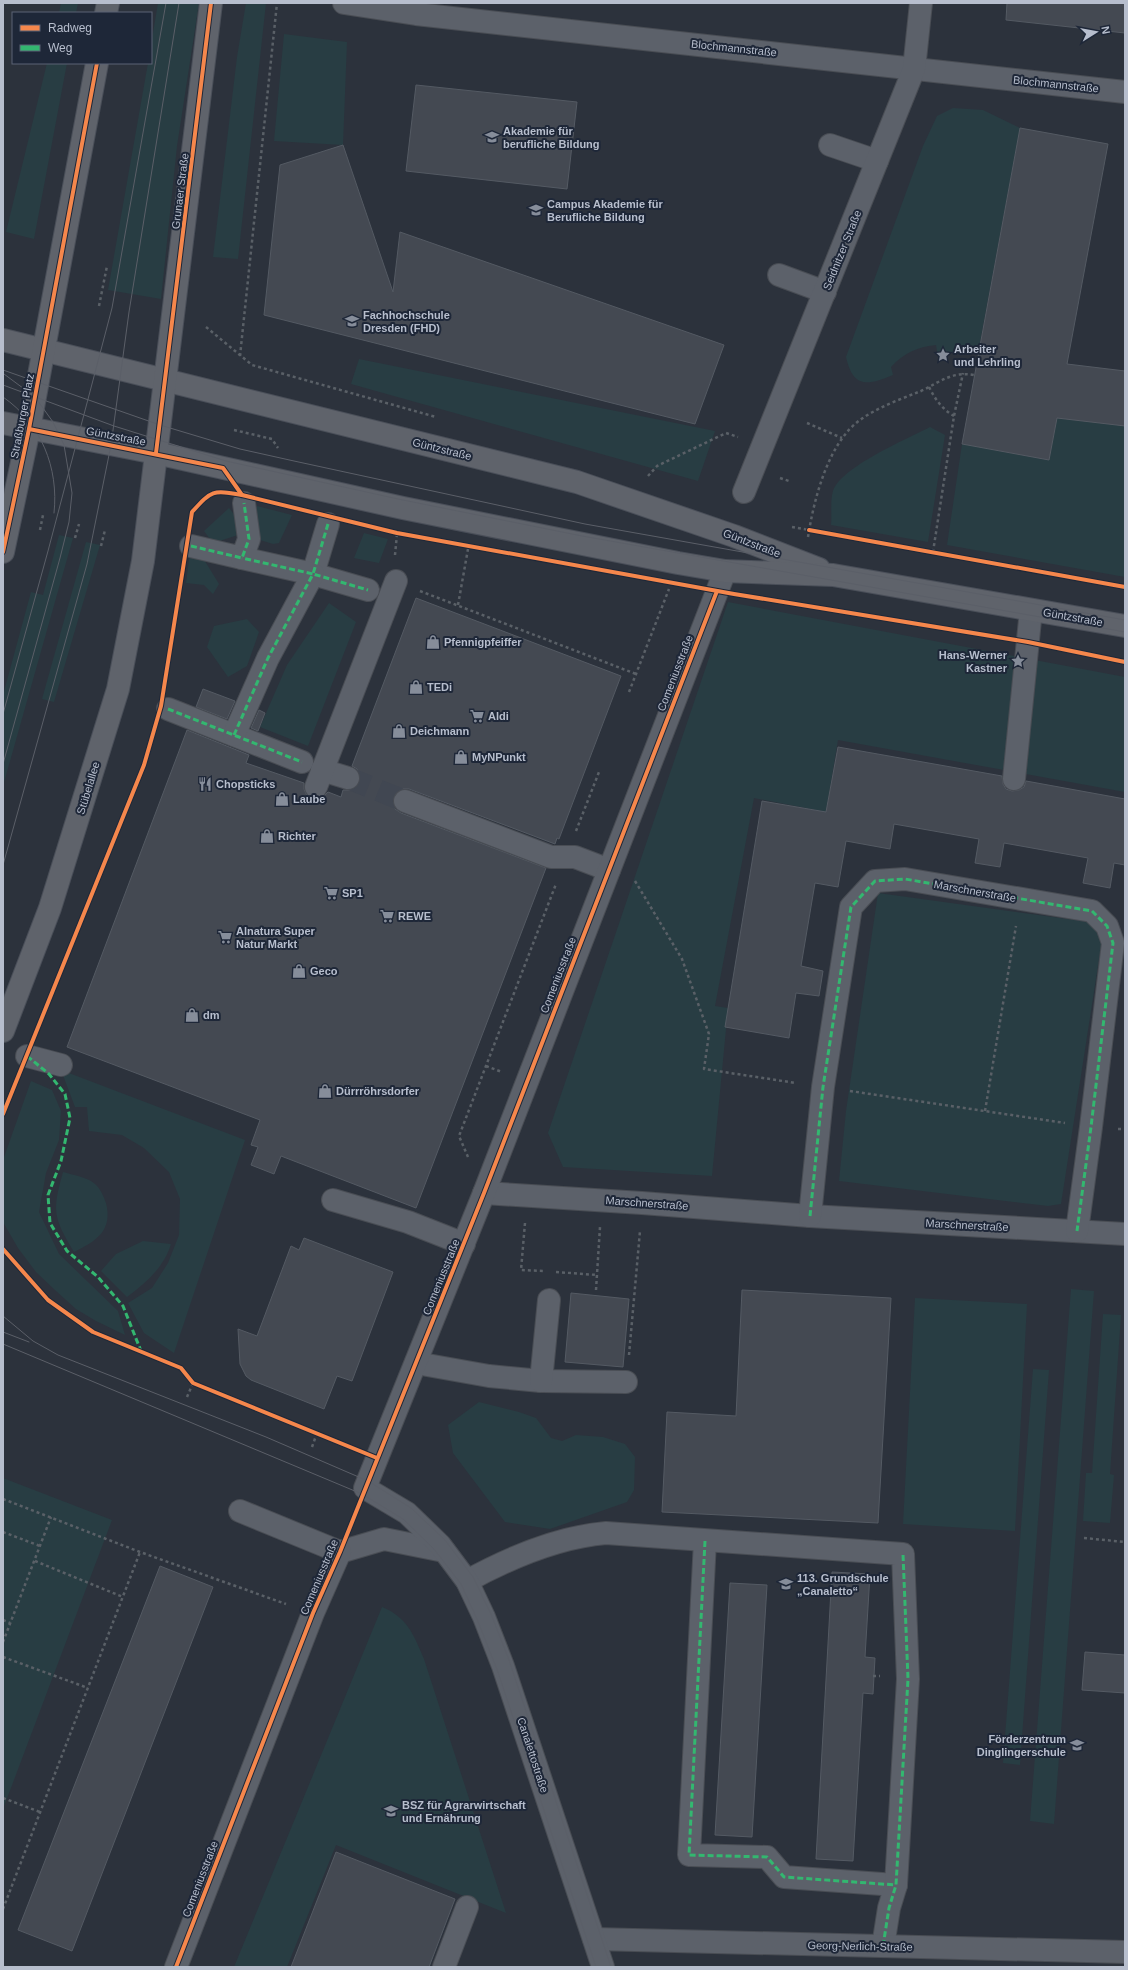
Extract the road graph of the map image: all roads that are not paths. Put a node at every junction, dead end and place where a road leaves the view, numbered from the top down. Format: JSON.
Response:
{"nodes":[{"id":1,"x":211,"y":3,"type":"edge"},
{"id":2,"x":344,"y":3,"type":"edge"},
{"id":3,"x":921,"y":3,"type":"edge"},
{"id":4,"x":97,"y":64,"type":"edge"},
{"id":5,"x":914,"y":69,"type":"junction"},
{"id":6,"x":1125,"y":92,"type":"edge"},
{"id":7,"x":830,"y":145,"type":"dead end"},
{"id":8,"x":877,"y":161,"type":"junction"},
{"id":9,"x":779,"y":274,"type":"dead end"},
{"id":10,"x":825,"y":292,"type":"junction"},
{"id":11,"x":3,"y":340,"type":"edge"},
{"id":12,"x":44,"y":351,"type":"junction"},
{"id":13,"x":166,"y":381,"type":"junction"},
{"id":14,"x":3,"y":423,"type":"edge"},
{"id":15,"x":29,"y":429,"type":"junction"},
{"id":16,"x":156,"y":453,"type":"junction"},
{"id":17,"x":744,"y":492,"type":"dead end"},
{"id":18,"x":244,"y":503,"type":"dead end"},
{"id":19,"x":328,"y":524,"type":"dead end"},
{"id":20,"x":191,"y":546,"type":"dead end"},
{"id":21,"x":3,"y":552,"type":"edge"},
{"id":22,"x":242,"y":558,"type":"junction"},
{"id":23,"x":725,"y":571,"type":"junction"},
{"id":24,"x":313,"y":574,"type":"junction"},
{"id":25,"x":833,"y":574,"type":"junction"},
{"id":26,"x":396,"y":581,"type":"road end"},
{"id":27,"x":368,"y":590,"type":"dead end"},
{"id":28,"x":1031,"y":610,"type":"junction"},
{"id":29,"x":1125,"y":626,"type":"edge"},
{"id":30,"x":168,"y":709,"type":"dead end"},
{"id":31,"x":234,"y":735,"type":"junction"},
{"id":32,"x":302,"y":762,"type":"dead end"},
{"id":33,"x":348,"y":778,"type":"tunnel mouth"},
{"id":34,"x":1014,"y":779,"type":"dead end"},
{"id":35,"x":405,"y":800,"type":"tunnel mouth"},
{"id":36,"x":609,"y":870,"type":"junction"},
{"id":37,"x":3,"y":1031,"type":"edge"},
{"id":38,"x":27,"y":1056,"type":"dead end"},
{"id":39,"x":61,"y":1064,"type":"dead end"},
{"id":40,"x":484,"y":1193,"type":"junction"},
{"id":41,"x":333,"y":1200,"type":"dead end"},
{"id":42,"x":810,"y":1216,"type":"junction"},
{"id":43,"x":1077,"y":1231,"type":"junction"},
{"id":44,"x":1125,"y":1234,"type":"edge"},
{"id":45,"x":464,"y":1244,"type":"junction"},
{"id":46,"x":549,"y":1300,"type":"dead end"},
{"id":47,"x":416,"y":1363,"type":"junction"},
{"id":48,"x":541,"y":1381,"type":"junction"},
{"id":49,"x":626,"y":1382,"type":"road end"},
{"id":50,"x":365,"y":1488,"type":"joint"},
{"id":51,"x":240,"y":1511,"type":"dead end"},
{"id":52,"x":705,"y":1541,"type":"junction"},
{"id":53,"x":444,"y":1551,"type":"junction"},
{"id":54,"x":340,"y":1552,"type":"junction"},
{"id":55,"x":467,"y":1581,"type":"junction"},
{"id":56,"x":896,"y":1885,"type":"junction"},
{"id":57,"x":467,"y":1906,"type":"dead end"},
{"id":58,"x":594,"y":1939,"type":"junction"},
{"id":59,"x":883,"y":1946,"type":"junction"},
{"id":60,"x":1125,"y":1952,"type":"edge"},
{"id":61,"x":1014,"y":1958,"type":"edge"},
{"id":62,"x":176,"y":1967,"type":"edge"},
{"id":63,"x":444,"y":1967,"type":"edge"},
{"id":64,"x":603,"y":1967,"type":"edge"}],
"edges":[{"from":1,"to":13,"type":"main road","name":"Grunaer Straße"},
{"from":2,"to":5,"type":"street","name":"Blochmannstraße"},
{"from":3,"to":5,"type":"street","name":"Seidnitzer Straße"},
{"from":4,"to":12,"type":"main road"},
{"from":5,"to":6,"type":"street","name":"Blochmannstraße"},
{"from":5,"to":8,"type":"street","name":"Seidnitzer Straße"},
{"from":7,"to":8,"type":"street"},
{"from":8,"to":10,"type":"street","name":"Seidnitzer Straße"},
{"from":9,"to":10,"type":"street"},
{"from":10,"to":17,"type":"street","name":"Seidnitzer Straße"},
{"from":11,"to":12,"type":"main road","name":"Güntzstraße"},
{"from":12,"to":13,"type":"main road","name":"Güntzstraße"},
{"from":12,"to":15,"type":"main road","name":"Straßburger Platz"},
{"from":13,"to":16,"type":"main road"},
{"from":13,"to":25,"type":"main road","name":"Güntzstraße"},
{"from":14,"to":15,"type":"main road","name":"Güntzstraße"},
{"from":15,"to":16,"type":"main road","name":"Güntzstraße"},
{"from":15,"to":21,"type":"main road","name":"Straßburger Platz"},
{"from":16,"to":23,"type":"main road","name":"Güntzstraße"},
{"from":16,"to":37,"type":"main road","name":"Stübelallee"},
{"from":18,"to":22,"type":"street"},
{"from":19,"to":24,"type":"street"},
{"from":20,"to":22,"type":"street"},
{"from":22,"to":24,"type":"street"},
{"from":23,"to":25,"type":"main road","name":"Güntzstraße"},
{"from":23,"to":36,"type":"street","name":"Comeniusstraße"},
{"from":24,"to":27,"type":"street"},
{"from":24,"to":31,"type":"street"},
{"from":25,"to":28,"type":"main road","name":"Güntzstraße"},
{"from":26,"to":33,"type":"street"},
{"from":28,"to":29,"type":"main road","name":"Güntzstraße"},
{"from":28,"to":34,"type":"street"},
{"from":30,"to":31,"type":"street"},
{"from":31,"to":32,"type":"street"},
{"from":35,"to":36,"type":"street"},
{"from":36,"to":40,"type":"street","name":"Comeniusstraße"},
{"from":38,"to":39,"type":"street"},
{"from":40,"to":42,"type":"street","name":"Marschnerstraße"},
{"from":40,"to":45,"type":"street","name":"Comeniusstraße"},
{"from":41,"to":45,"type":"street"},
{"from":42,"to":43,"type":"street","name":"Marschnerstraße"},
{"from":42,"to":43,"type":"street","name":"Marschnerstraße"},
{"from":43,"to":44,"type":"street","name":"Marschnerstraße"},
{"from":45,"to":47,"type":"street","name":"Comeniusstraße"},
{"from":46,"to":48,"type":"street"},
{"from":47,"to":48,"type":"street"},
{"from":47,"to":50,"type":"street","name":"Comeniusstraße"},
{"from":48,"to":49,"type":"street"},
{"from":50,"to":53,"type":"street","name":"Canalettostraße"},
{"from":51,"to":54,"type":"street"},
{"from":52,"to":55,"type":"street"},
{"from":52,"to":56,"type":"street"},
{"from":52,"to":56,"type":"street"},
{"from":53,"to":54,"type":"street"},
{"from":53,"to":55,"type":"street","name":"Canalettostraße"},
{"from":54,"to":62,"type":"street","name":"Comeniusstraße"},
{"from":55,"to":58,"type":"street","name":"Canalettostraße"},
{"from":56,"to":59,"type":"street"},
{"from":57,"to":63,"type":"street"},
{"from":58,"to":59,"type":"street","name":"Georg-Nerlich-Straße"},
{"from":58,"to":64,"type":"street","name":"Canalettostraße"},
{"from":59,"to":61,"type":"street","name":"Georg-Nerlich-Straße"},
{"from":60,"to":61,"type":"street","name":"Georg-Nerlich-Straße"}]}
